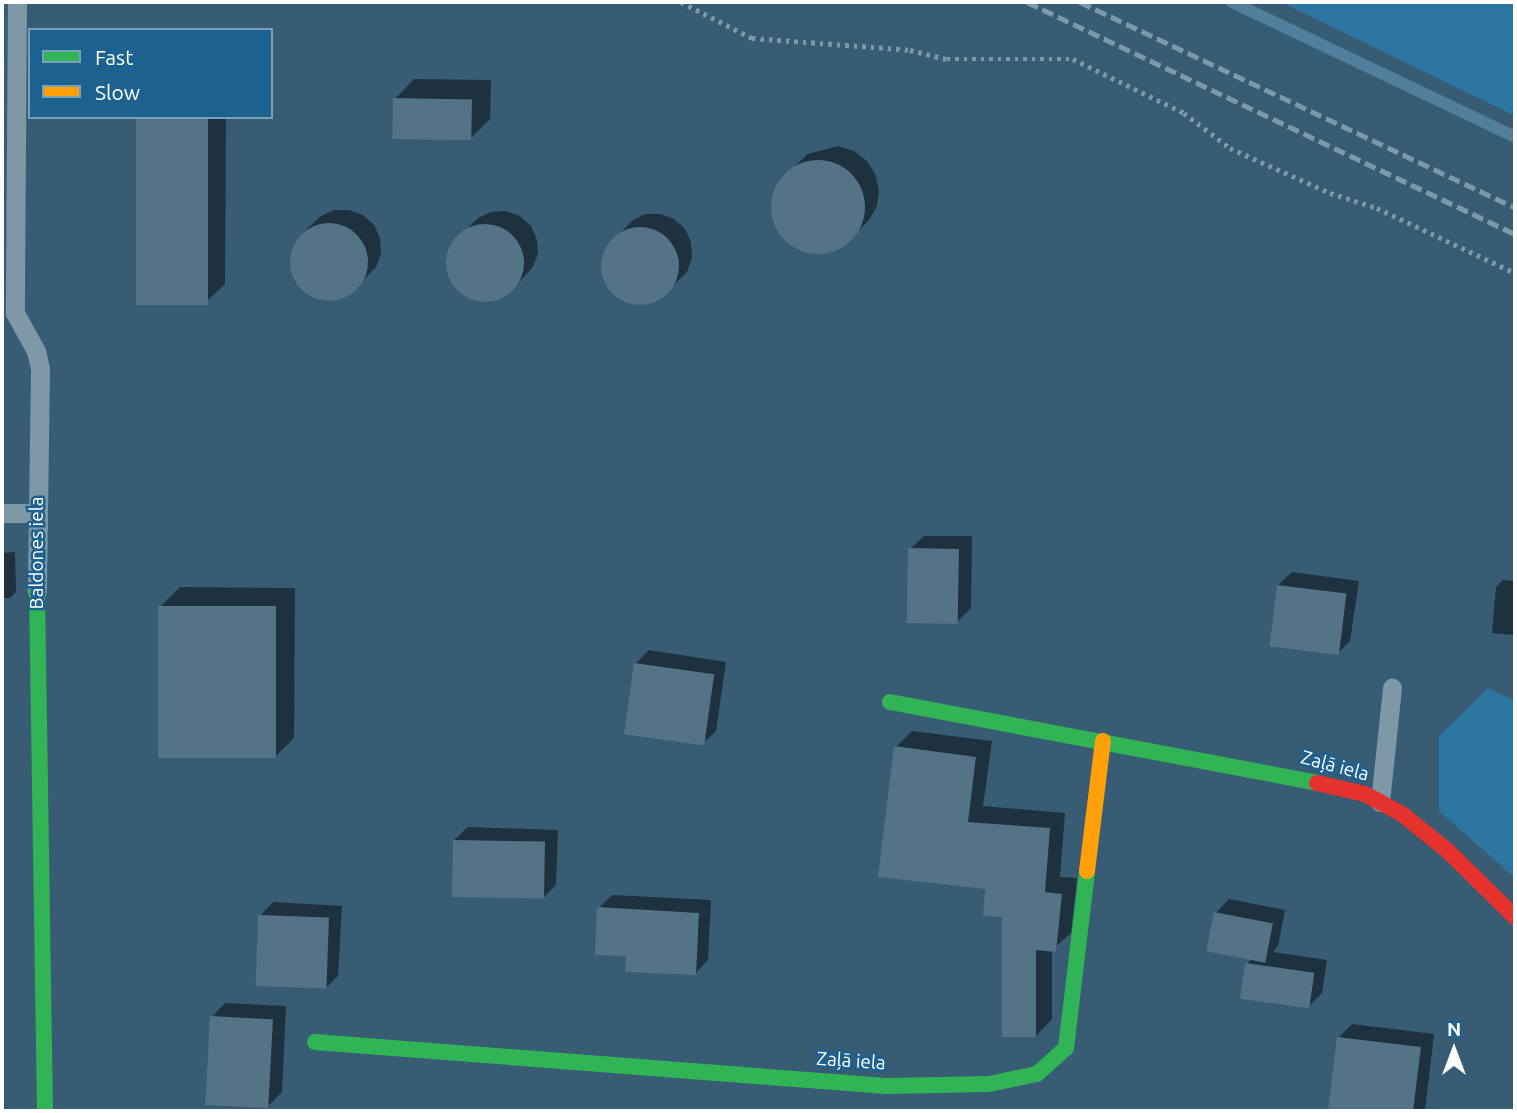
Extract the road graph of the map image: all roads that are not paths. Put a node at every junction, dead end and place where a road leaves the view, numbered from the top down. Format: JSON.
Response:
{"nodes":[{"id":1,"x":17,"y":2,"type":"edge"},
{"id":2,"x":8,"y":312,"type":"edge"},
{"id":3,"x":2,"y":513,"type":"edge"},
{"id":4,"x":36,"y":513,"type":"junction"},
{"id":5,"x":37,"y":591,"type":"joint"},
{"id":6,"x":1392,"y":688,"type":"dead end"},
{"id":7,"x":890,"y":702,"type":"dead end"},
{"id":8,"x":1103,"y":741,"type":"junction"},
{"id":9,"x":1380,"y":802,"type":"junction"},
{"id":10,"x":1515,"y":917,"type":"edge"},
{"id":11,"x":315,"y":1042,"type":"dead end"},
{"id":12,"x":45,"y":1111,"type":"edge"}],
"edges":[{"from":1,"to":2,"type":"lane","name":"Baldones iela"},
{"from":2,"to":4,"type":"lane","name":"Baldones iela"},
{"from":3,"to":4,"type":"lane"},
{"from":4,"to":5,"type":"lane","name":"Baldones iela"},
{"from":5,"to":12,"type":"street","name":"Baldones iela"},
{"from":6,"to":9,"type":"lane"},
{"from":7,"to":8,"type":"street","name":"Zaļā iela"},
{"from":8,"to":9,"type":"street","name":"Zaļā iela"},
{"from":8,"to":11,"type":"street","name":"Zaļā iela"},
{"from":9,"to":10,"type":"street","name":"Zaļā iela"}]}
